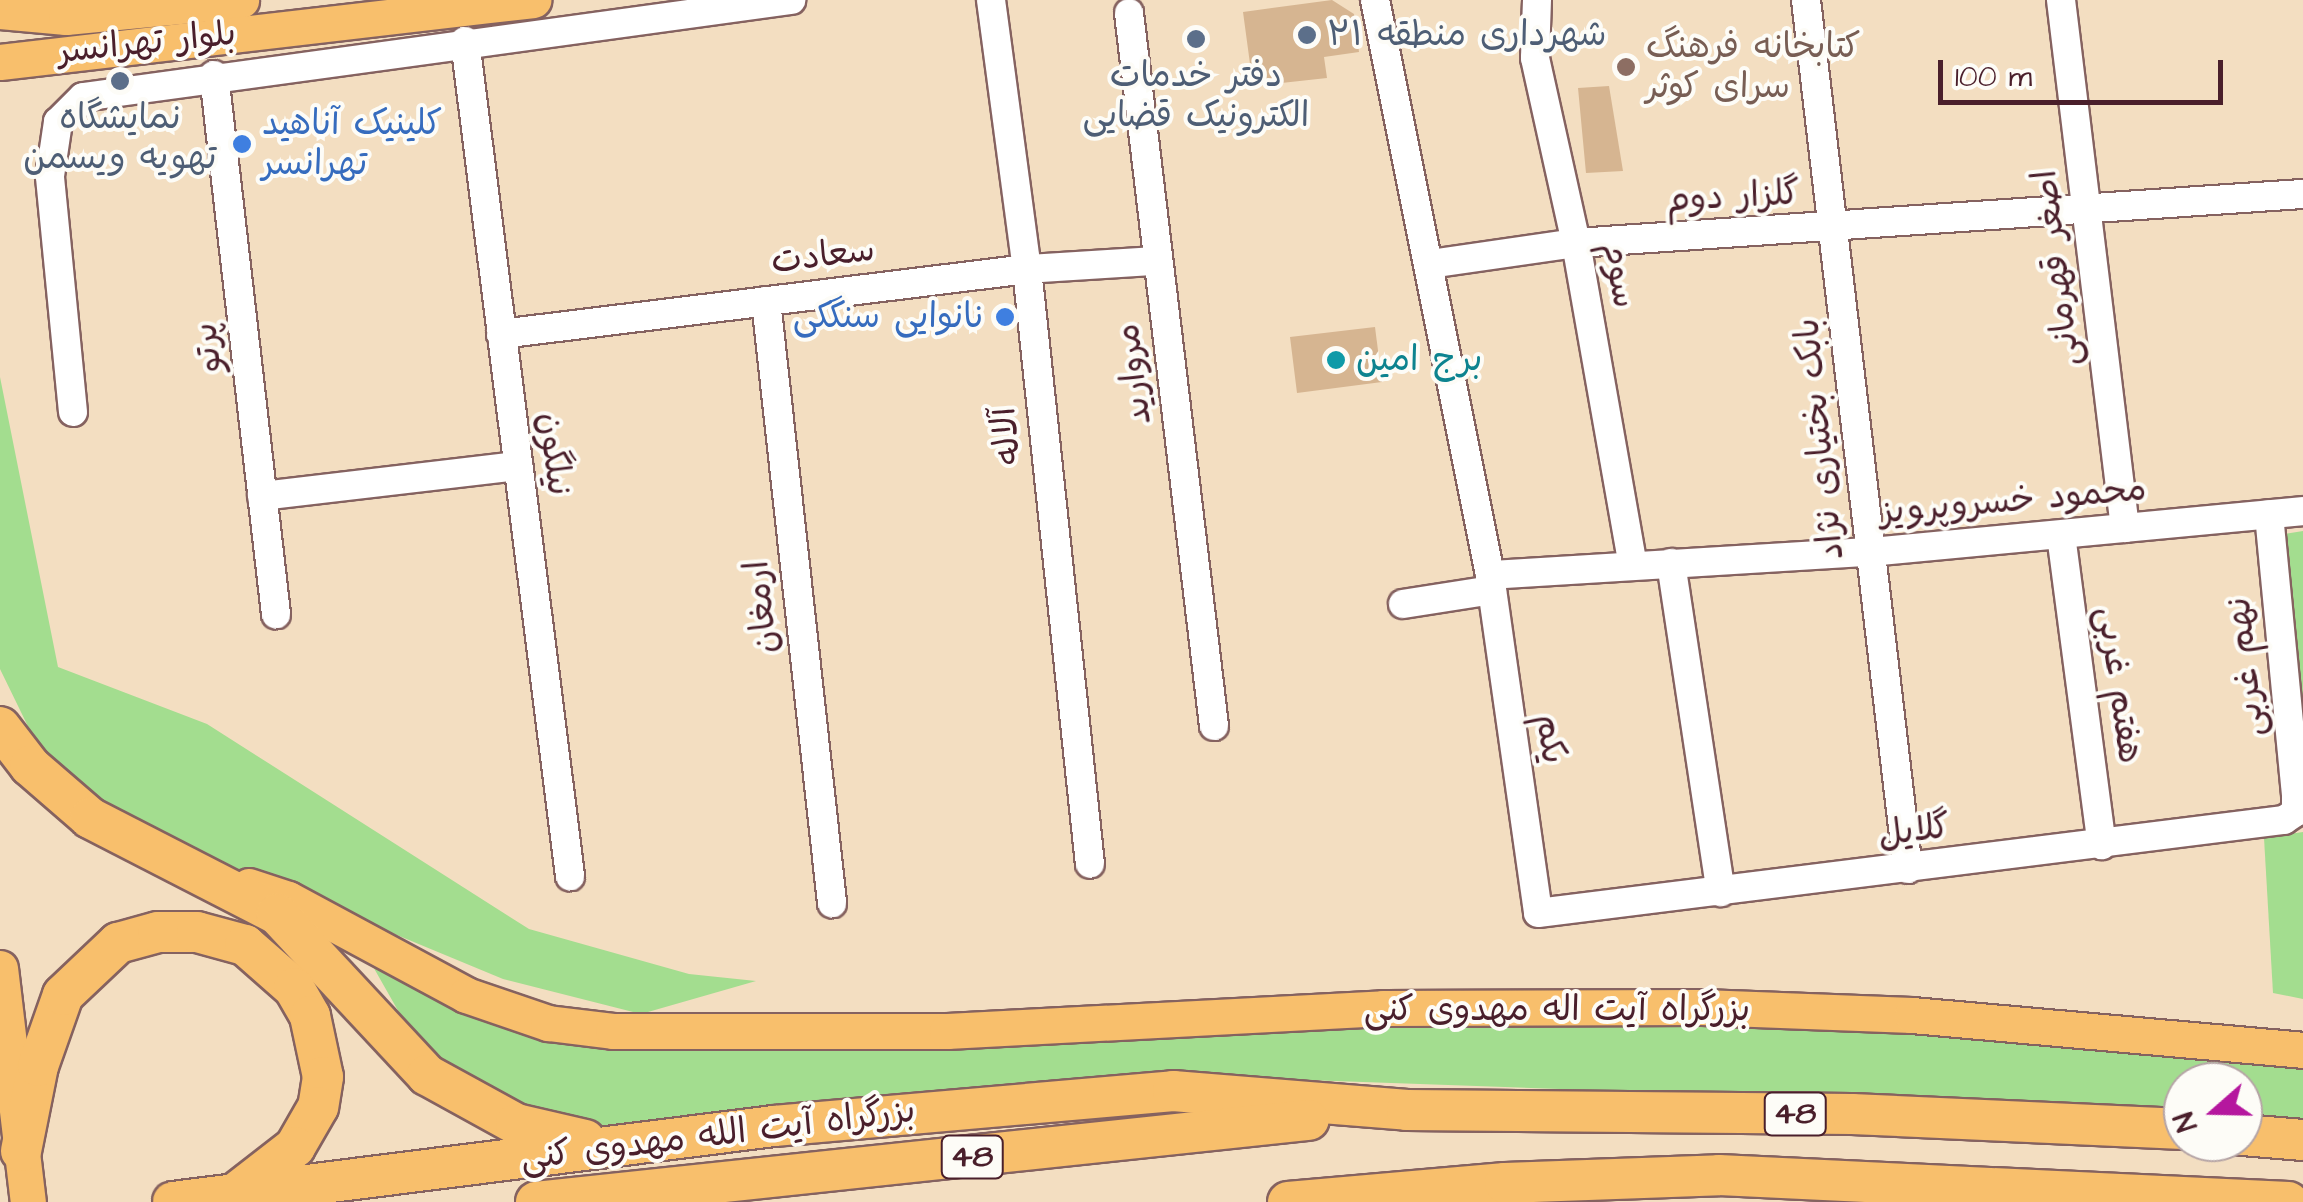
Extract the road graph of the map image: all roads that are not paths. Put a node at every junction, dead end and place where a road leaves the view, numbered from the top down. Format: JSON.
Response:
{"nodes":[{"id":1,"x":242,"y":0,"type":"edge"},
{"id":2,"x":533,"y":0,"type":"edge"},
{"id":3,"x":791,"y":0,"type":"edge"},
{"id":4,"x":990,"y":0,"type":"edge"},
{"id":5,"x":1375,"y":0,"type":"edge"},
{"id":6,"x":1536,"y":0,"type":"edge"},
{"id":7,"x":1806,"y":0,"type":"edge"},
{"id":8,"x":2061,"y":0,"type":"edge"},
{"id":9,"x":0,"y":11,"type":"edge"},
{"id":10,"x":1129,"y":13,"type":"dead end"},
{"id":11,"x":304,"y":26,"type":"junction"},
{"id":12,"x":465,"y":41,"type":"junction"},
{"id":13,"x":369,"y":53,"type":"junction"},
{"id":14,"x":0,"y":62,"type":"edge"},
{"id":15,"x":214,"y":75,"type":"junction"},
{"id":16,"x":2303,"y":194,"type":"edge"},
{"id":17,"x":2089,"y":210,"type":"junction"},
{"id":18,"x":1834,"y":229,"type":"junction"},
{"id":19,"x":1576,"y":243,"type":"junction"},
{"id":20,"x":1154,"y":261,"type":"junction"},
{"id":21,"x":1430,"y":264,"type":"junction"},
{"id":22,"x":1027,"y":268,"type":"junction"},
{"id":23,"x":766,"y":301,"type":"junction"},
{"id":24,"x":501,"y":334,"type":"junction"},
{"id":25,"x":73,"y":412,"type":"dead end"},
{"id":26,"x":518,"y":466,"type":"junction"},
{"id":27,"x":262,"y":496,"type":"junction"},
{"id":28,"x":2303,"y":511,"type":"edge"},
{"id":29,"x":2269,"y":514,"type":"junction"},
{"id":30,"x":2125,"y":528,"type":"junction"},
{"id":31,"x":2061,"y":536,"type":"junction"},
{"id":32,"x":1870,"y":552,"type":"junction"},
{"id":33,"x":1671,"y":563,"type":"junction"},
{"id":34,"x":1633,"y":564,"type":"junction"},
{"id":35,"x":1491,"y":583,"type":"junction"},
{"id":36,"x":1403,"y":604,"type":"dead end"},
{"id":37,"x":276,"y":614,"type":"dead end"},
{"id":38,"x":1214,"y":726,"type":"dead end"},
{"id":39,"x":0,"y":727,"type":"edge"},
{"id":40,"x":2296,"y":812,"type":"joint"},
{"id":41,"x":2102,"y":845,"type":"junction"},
{"id":42,"x":172,"y":860,"type":"junction"},
{"id":43,"x":1090,"y":864,"type":"dead end"},
{"id":44,"x":1908,"y":869,"type":"junction"},
{"id":45,"x":570,"y":876,"type":"dead end"},
{"id":46,"x":1721,"y":892,"type":"junction"},
{"id":47,"x":832,"y":904,"type":"dead end"},
{"id":48,"x":1538,"y":913,"type":"joint"},
{"id":49,"x":0,"y":968,"type":"edge"},
{"id":50,"x":2303,"y":1050,"type":"edge"},
{"id":51,"x":1408,"y":1110,"type":"junction"},
{"id":52,"x":2163,"y":1129,"type":"edge"},
{"id":53,"x":2263,"y":1137,"type":"edge"},
{"id":54,"x":2303,"y":1140,"type":"edge"},
{"id":55,"x":623,"y":1144,"type":"junction"},
{"id":56,"x":22,"y":1151,"type":"junction"},
{"id":57,"x":1901,"y":1181,"type":"junction"},
{"id":58,"x":233,"y":1194,"type":"junction"},
{"id":59,"x":27,"y":1197,"type":"edge"},
{"id":60,"x":173,"y":1202,"type":"edge"},
{"id":61,"x":536,"y":1202,"type":"edge"},
{"id":62,"x":1288,"y":1202,"type":"edge"},
{"id":63,"x":1962,"y":1202,"type":"edge"},
{"id":64,"x":2288,"y":1202,"type":"edge"}],
"edges":[{"from":1,"to":9,"type":"main road","name":"بلوار تهرانسر"},
{"from":2,"to":11,"type":"main road","name":"بلوار تهرانسر"},
{"from":3,"to":12,"type":"street"},
{"from":4,"to":22,"type":"street","name":"آلاله"},
{"from":5,"to":21,"type":"street","name":"یکم"},
{"from":6,"to":19,"type":"street","name":"سوم"},
{"from":7,"to":18,"type":"street","name":"بابک بختیاری نژاد"},
{"from":8,"to":17,"type":"street","name":"اصغر قهرمانی"},
{"from":10,"to":20,"type":"street","name":"مروارید"},
{"from":11,"to":13,"type":"street"},
{"from":11,"to":14,"type":"main road","name":"بلوار تهرانسر"},
{"from":12,"to":13,"type":"street"},
{"from":12,"to":24,"type":"street","name":"نیلگون"},
{"from":13,"to":15,"type":"street"},
{"from":15,"to":25,"type":"street"},
{"from":15,"to":27,"type":"street","name":"پرتو"},
{"from":16,"to":17,"type":"street","name":"گلزار دوم"},
{"from":17,"to":18,"type":"street","name":"گلزار دوم"},
{"from":17,"to":30,"type":"street","name":"اصغر قهرمانی"},
{"from":18,"to":19,"type":"street","name":"گلزار دوم"},
{"from":18,"to":32,"type":"street","name":"بابک بختیاری نژاد"},
{"from":19,"to":21,"type":"street","name":"گلزار دوم"},
{"from":19,"to":34,"type":"street","name":"سوم"},
{"from":20,"to":22,"type":"street","name":"سعادت"},
{"from":20,"to":38,"type":"street","name":"مروارید"},
{"from":21,"to":35,"type":"street","name":"یکم"},
{"from":22,"to":23,"type":"street","name":"سعادت"},
{"from":22,"to":43,"type":"street","name":"آلاله"},
{"from":23,"to":24,"type":"street","name":"سعادت"},
{"from":23,"to":47,"type":"street","name":"ارمغان"},
{"from":24,"to":26,"type":"street","name":"نیلگون"},
{"from":26,"to":27,"type":"street"},
{"from":26,"to":45,"type":"street","name":"نیلگون"},
{"from":27,"to":37,"type":"street","name":"پرتو"},
{"from":28,"to":29,"type":"street","name":"محمود خسروپرویز"},
{"from":29,"to":30,"type":"street","name":"محمود خسروپرویز"},
{"from":29,"to":40,"type":"street","name":"نهم غربی"},
{"from":30,"to":31,"type":"street","name":"محمود خسروپرویز"},
{"from":31,"to":32,"type":"street","name":"محمود خسروپرویز"},
{"from":31,"to":41,"type":"street","name":"هفتم غربی"},
{"from":32,"to":33,"type":"street","name":"محمود خسروپرویز"},
{"from":32,"to":44,"type":"street","name":"بابک بختیاری نژاد"},
{"from":33,"to":34,"type":"street","name":"محمود خسروپرویز"},
{"from":33,"to":46,"type":"street"},
{"from":34,"to":35,"type":"street","name":"محمود خسروپرویز"},
{"from":35,"to":36,"type":"street","name":"محمود خسروپرویز"},
{"from":35,"to":48,"type":"street","name":"یکم"},
{"from":39,"to":42,"type":"highway"},
{"from":40,"to":41,"type":"street","name":"گلایل"},
{"from":41,"to":44,"type":"street","name":"گلایل"},
{"from":42,"to":50,"type":"main road","name":"بزرگراه آیت اله مهدوی کنی"},
{"from":42,"to":55,"type":"highway"},
{"from":44,"to":46,"type":"street","name":"گلایل"},
{"from":46,"to":48,"type":"street","name":"گلایل"},
{"from":49,"to":56,"type":"main road"},
{"from":51,"to":52,"type":"highway","number":"48"},
{"from":51,"to":55,"type":"highway","name":"بزرگراه آیت الله مهدوی کنی"},
{"from":51,"to":61,"type":"highway","name":"بزرگراه آیت الله مهدوی کنی","number":"48"},
{"from":53,"to":54,"type":"highway"},
{"from":55,"to":58,"type":"highway","name":"بزرگراه آیت الله مهدوی کنی"},
{"from":56,"to":58,"type":"highway"},
{"from":56,"to":59,"type":"main road"},
{"from":57,"to":62,"type":"highway","number":"48"},
{"from":57,"to":63,"type":"highway"},
{"from":57,"to":64,"type":"highway","number":"48"},
{"from":58,"to":60,"type":"highway","name":"بزرگراه آیت الله مهدوی کنی"}]}
